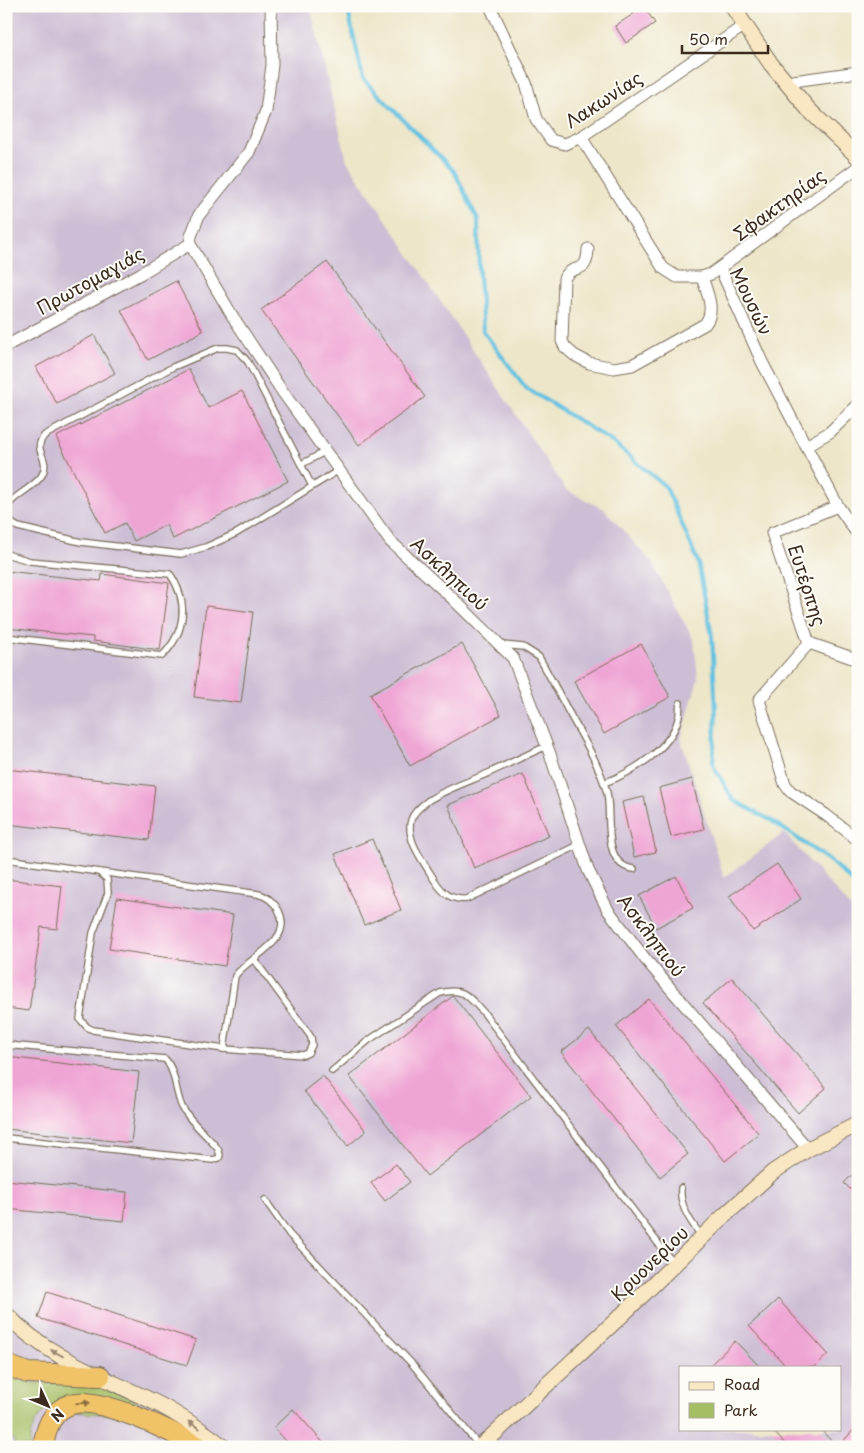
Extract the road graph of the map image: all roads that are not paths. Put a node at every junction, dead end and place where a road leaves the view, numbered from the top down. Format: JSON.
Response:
{"nodes":[{"id":1,"x":271,"y":6,"type":"edge"},
{"id":2,"x":490,"y":6,"type":"edge"},
{"id":3,"x":732,"y":6,"type":"edge"},
{"id":4,"x":745,"y":25,"type":"junction"},
{"id":5,"x":858,"y":72,"type":"edge"},
{"id":6,"x":786,"y":82,"type":"junction"},
{"id":7,"x":581,"y":137,"type":"junction"},
{"id":8,"x":858,"y":157,"type":"edge"},
{"id":9,"x":858,"y":167,"type":"edge"},
{"id":10,"x":190,"y":244,"type":"junction"},
{"id":11,"x":588,"y":249,"type":"dead end"},
{"id":12,"x":720,"y":268,"type":"junction"},
{"id":13,"x":702,"y":277,"type":"junction"},
{"id":14,"x":6,"y":346,"type":"edge"},
{"id":15,"x":858,"y":405,"type":"edge"},
{"id":16,"x":806,"y":446,"type":"junction"},
{"id":17,"x":324,"y":452,"type":"junction"},
{"id":18,"x":302,"y":464,"type":"junction"},
{"id":19,"x":339,"y":470,"type":"junction"},
{"id":20,"x":312,"y":486,"type":"junction"},
{"id":21,"x":838,"y":506,"type":"junction"},
{"id":22,"x":6,"y":513,"type":"edge"},
{"id":23,"x":853,"y":519,"type":"edge"},
{"id":24,"x":858,"y":535,"type":"edge"},
{"id":25,"x":6,"y":554,"type":"edge"},
{"id":26,"x":6,"y":637,"type":"edge"},
{"id":27,"x":809,"y":643,"type":"junction"},
{"id":28,"x":500,"y":646,"type":"junction"},
{"id":29,"x":858,"y":660,"type":"edge"},
{"id":30,"x":680,"y":703,"type":"dead end"},
{"id":31,"x":547,"y":746,"type":"junction"},
{"id":32,"x":604,"y":783,"type":"junction"},
{"id":33,"x":858,"y":840,"type":"edge"},
{"id":34,"x":579,"y":845,"type":"junction"},
{"id":35,"x":6,"y":860,"type":"edge"},
{"id":36,"x":634,"y":869,"type":"dead end"},
{"id":37,"x":100,"y":873,"type":"junction"},
{"id":38,"x":254,"y":959,"type":"junction"},
{"id":39,"x":6,"y":1045,"type":"edge"},
{"id":40,"x":224,"y":1049,"type":"junction"},
{"id":41,"x":332,"y":1071,"type":"dead end"},
{"id":42,"x":858,"y":1124,"type":"edge"},
{"id":43,"x":6,"y":1138,"type":"edge"},
{"id":44,"x":808,"y":1149,"type":"junction"},
{"id":45,"x":680,"y":1188,"type":"dead end"},
{"id":46,"x":265,"y":1200,"type":"dead end"},
{"id":47,"x":703,"y":1237,"type":"junction"},
{"id":48,"x":674,"y":1264,"type":"junction"},
{"id":49,"x":6,"y":1314,"type":"edge"},
{"id":50,"x":6,"y":1365,"type":"edge"},
{"id":51,"x":100,"y":1376,"type":"junction"},
{"id":52,"x":43,"y":1447,"type":"edge"},
{"id":53,"x":198,"y":1447,"type":"edge"},
{"id":54,"x":224,"y":1447,"type":"edge"},
{"id":55,"x":480,"y":1447,"type":"edge"}],
"edges":[{"from":1,"to":10,"type":"street"},
{"from":2,"to":7,"type":"street","name":"Λακωνίας"},
{"from":3,"to":4,"type":"main road"},
{"from":4,"to":6,"type":"main road"},
{"from":4,"to":7,"type":"street","name":"Λακωνίας"},
{"from":5,"to":6,"type":"street"},
{"from":6,"to":8,"type":"main road"},
{"from":7,"to":13,"type":"street","name":"Μουσών"},
{"from":9,"to":12,"type":"street","name":"Σφακτηρίας"},
{"from":10,"to":14,"type":"street","name":"Πρωτομαγιάς"},
{"from":10,"to":17,"type":"street","name":"Ασκληπιού"},
{"from":11,"to":13,"type":"street"},
{"from":12,"to":13,"type":"street","name":"Μουσών"},
{"from":12,"to":16,"type":"street","name":"Μουσών"},
{"from":15,"to":16,"type":"street"},
{"from":16,"to":21,"type":"street","name":"Μουσών"},
{"from":17,"to":18,"type":"lane"},
{"from":17,"to":19,"type":"street","name":"Ασκληπιού"},
{"from":18,"to":20,"type":"lane"},
{"from":18,"to":22,"type":"lane"},
{"from":19,"to":20,"type":"lane"},
{"from":19,"to":28,"type":"street","name":"Ασκληπιού"},
{"from":20,"to":22,"type":"lane"},
{"from":21,"to":23,"type":"street","name":"Μουσών"},
{"from":21,"to":27,"type":"street","name":"Ευτέρπης"},
{"from":23,"to":24,"type":"street","name":"Μουσών"},
{"from":25,"to":26,"type":"lane"},
{"from":27,"to":29,"type":"street"},
{"from":27,"to":33,"type":"street","name":"Ευτέρπης"},
{"from":28,"to":31,"type":"street","name":"Ασκληπιού"},
{"from":28,"to":32,"type":"lane"},
{"from":30,"to":32,"type":"lane"},
{"from":31,"to":34,"type":"street","name":"Ασκληπιού"},
{"from":31,"to":34,"type":"lane"},
{"from":32,"to":36,"type":"lane"},
{"from":34,"to":44,"type":"street","name":"Ασκληπιού"},
{"from":35,"to":37,"type":"lane"},
{"from":37,"to":38,"type":"lane"},
{"from":37,"to":40,"type":"lane"},
{"from":38,"to":40,"type":"lane"},
{"from":38,"to":40,"type":"lane"},
{"from":39,"to":43,"type":"lane"},
{"from":41,"to":48,"type":"lane"},
{"from":42,"to":44,"type":"main road","name":"Κρυονερίου"},
{"from":44,"to":47,"type":"main road","name":"Κρυονερίου"},
{"from":45,"to":47,"type":"lane"},
{"from":46,"to":55,"type":"lane"},
{"from":47,"to":48,"type":"main road","name":"Κρυονερίου"},
{"from":48,"to":55,"type":"main road","name":"Κρυονερίου"},
{"from":51,"to":49,"type":"main road","one_way":true},
{"from":50,"to":51,"type":"highway"},
{"from":54,"to":51,"type":"main road","one_way":true},
{"from":52,"to":53,"type":"highway","one_way":true}]}
